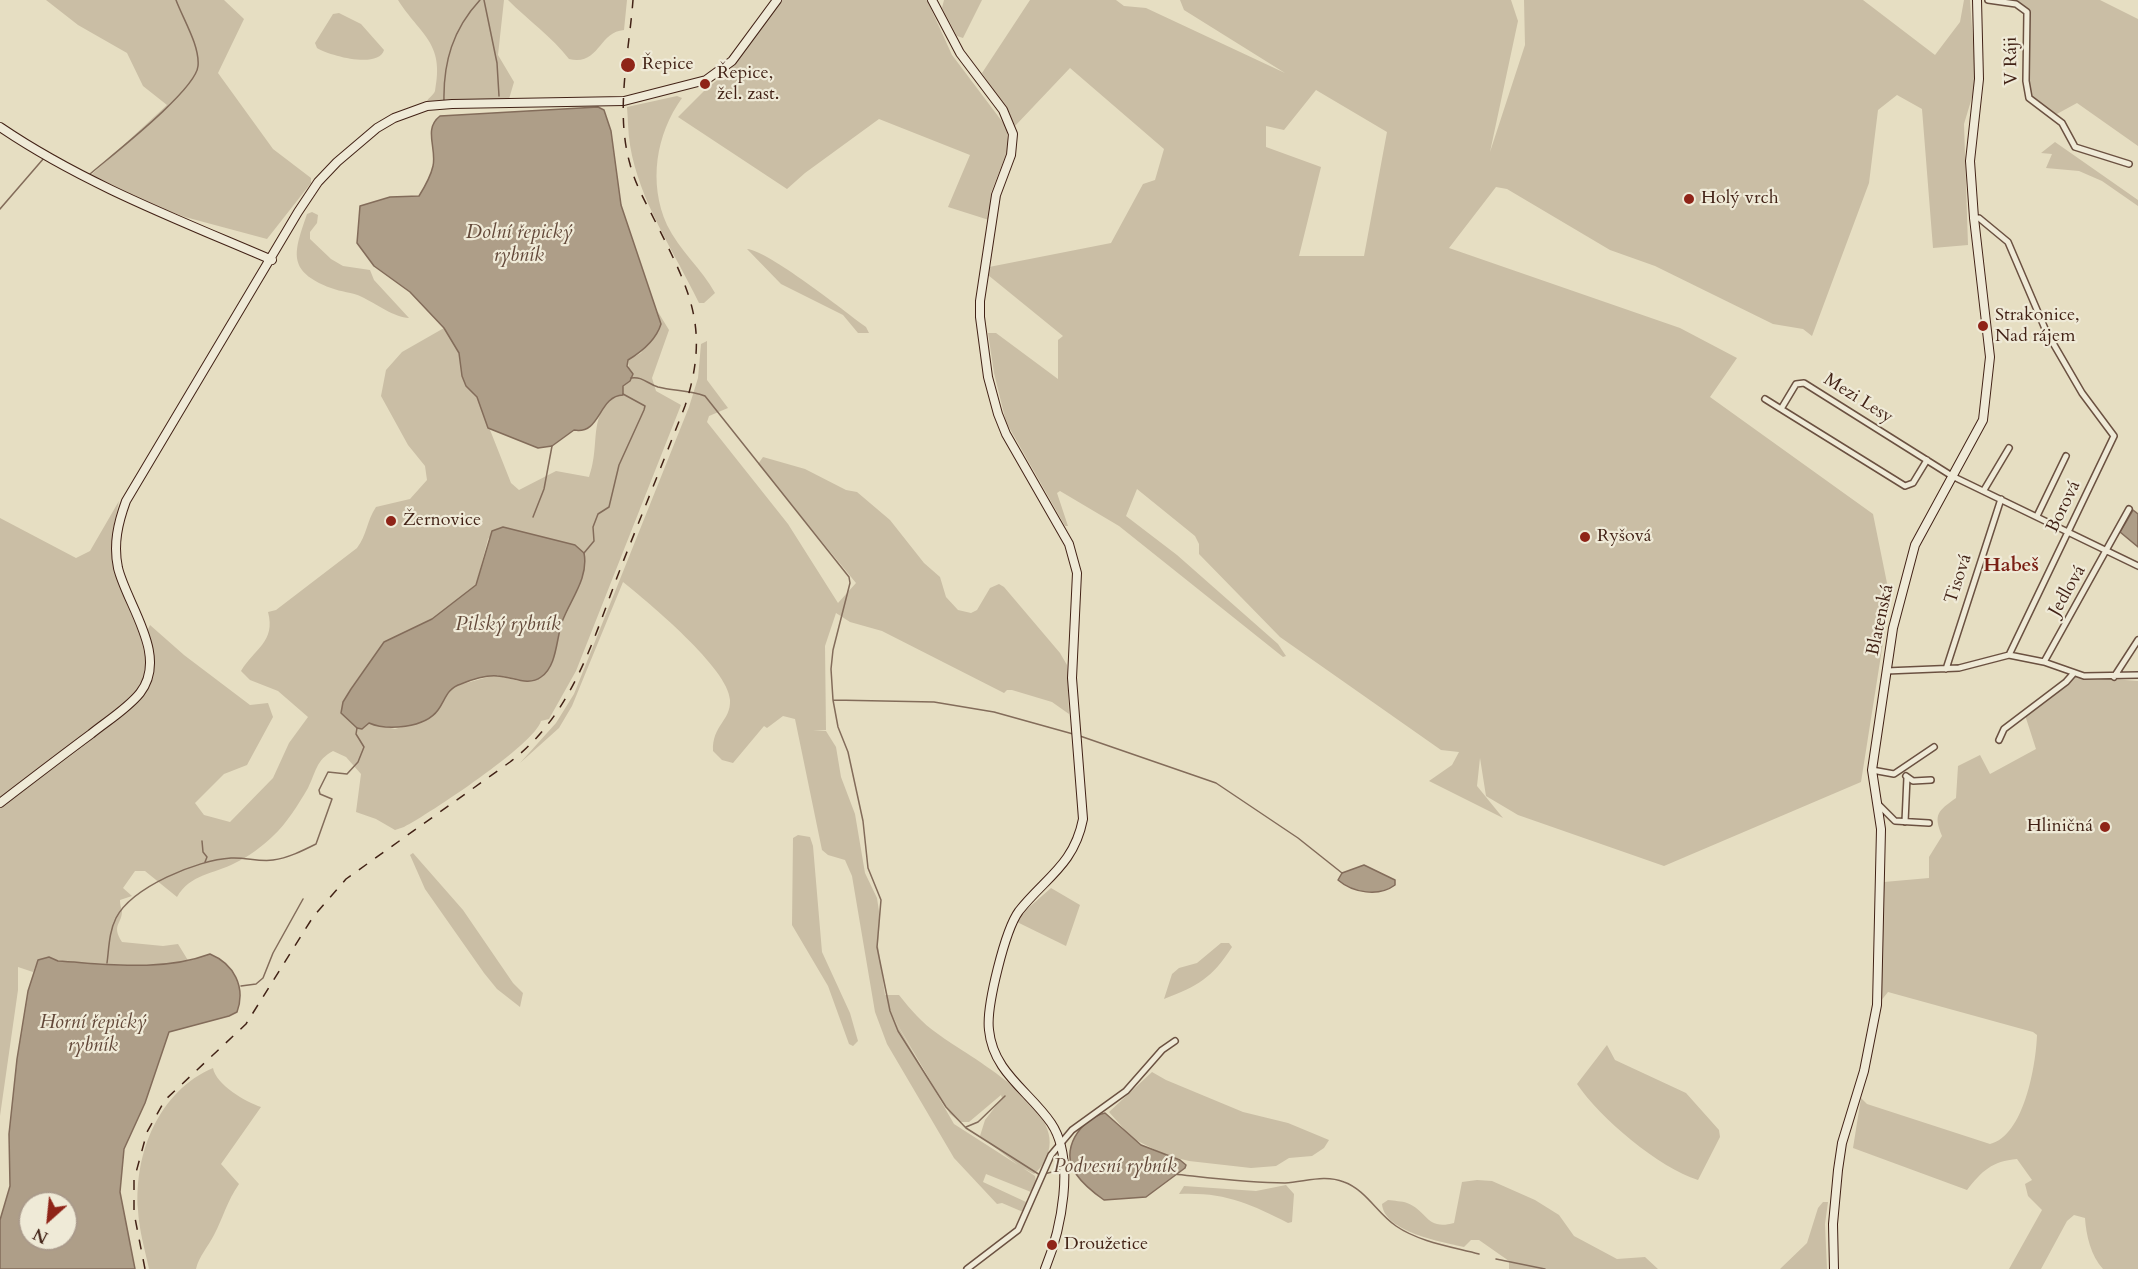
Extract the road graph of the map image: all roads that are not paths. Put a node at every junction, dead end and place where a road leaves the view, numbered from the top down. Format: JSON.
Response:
{"nodes":[{"id":1,"x":777,"y":0,"type":"edge"},
{"id":2,"x":933,"y":0,"type":"edge"},
{"id":3,"x":1977,"y":0,"type":"edge"},
{"id":4,"x":1988,"y":0,"type":"edge"},
{"id":5,"x":0,"y":128,"type":"edge"},
{"id":6,"x":2129,"y":164,"type":"dead end"},
{"id":7,"x":1974,"y":218,"type":"junction"},
{"id":8,"x":272,"y":260,"type":"junction"},
{"id":9,"x":1765,"y":399,"type":"dead end"},
{"id":10,"x":1781,"y":409,"type":"junction"},
{"id":11,"x":2009,"y":448,"type":"dead end"},
{"id":12,"x":2066,"y":456,"type":"dead end"},
{"id":13,"x":1928,"y":460,"type":"junction"},
{"id":14,"x":1952,"y":476,"type":"junction"},
{"id":15,"x":1984,"y":490,"type":"junction"},
{"id":16,"x":2001,"y":498,"type":"junction"},
{"id":17,"x":2129,"y":509,"type":"dead end"},
{"id":18,"x":2037,"y":516,"type":"junction"},
{"id":19,"x":2069,"y":531,"type":"junction"},
{"id":20,"x":2108,"y":549,"type":"junction"},
{"id":21,"x":2138,"y":566,"type":"edge"},
{"id":22,"x":2138,"y":640,"type":"edge"},
{"id":23,"x":2009,"y":655,"type":"junction"},
{"id":24,"x":2044,"y":662,"type":"junction"},
{"id":25,"x":1946,"y":669,"type":"junction"},
{"id":26,"x":1886,"y":671,"type":"junction"},
{"id":27,"x":2073,"y":674,"type":"junction"},
{"id":28,"x":2138,"y":675,"type":"edge"},
{"id":29,"x":2114,"y":677,"type":"junction"},
{"id":30,"x":1999,"y":740,"type":"dead end"},
{"id":31,"x":1934,"y":747,"type":"dead end"},
{"id":32,"x":1872,"y":770,"type":"junction"},
{"id":33,"x":1902,"y":770,"type":"junction"},
{"id":34,"x":1907,"y":777,"type":"junction"},
{"id":35,"x":1931,"y":780,"type":"dead end"},
{"id":36,"x":1876,"y":803,"type":"junction"},
{"id":37,"x":0,"y":804,"type":"edge"},
{"id":38,"x":1905,"y":822,"type":"junction"},
{"id":39,"x":1929,"y":823,"type":"dead end"},
{"id":40,"x":1175,"y":1041,"type":"dead end"},
{"id":41,"x":1061,"y":1144,"type":"junction"},
{"id":42,"x":968,"y":1269,"type":"edge"},
{"id":43,"x":1045,"y":1269,"type":"edge"},
{"id":44,"x":1834,"y":1269,"type":"edge"}],
"edges":[{"from":1,"to":8,"type":"street"},
{"from":2,"to":41,"type":"street"},
{"from":3,"to":7,"type":"street","name":"Blatenská"},
{"from":4,"to":6,"type":"street","name":"V Ráji"},
{"from":5,"to":8,"type":"street"},
{"from":7,"to":14,"type":"street","name":"Blatenská"},
{"from":7,"to":19,"type":"street","name":"Borová"},
{"from":8,"to":37,"type":"street"},
{"from":9,"to":10,"type":"street"},
{"from":10,"to":13,"type":"street"},
{"from":10,"to":13,"type":"street","name":"Mezi Lesy"},
{"from":11,"to":15,"type":"street"},
{"from":12,"to":18,"type":"street"},
{"from":13,"to":14,"type":"street","name":"Mezi Lesy"},
{"from":14,"to":15,"type":"street","name":"Mezi Lesy"},
{"from":14,"to":26,"type":"street","name":"Blatenská"},
{"from":15,"to":16,"type":"street","name":"Mezi Lesy"},
{"from":16,"to":18,"type":"street","name":"Mezi Lesy"},
{"from":16,"to":25,"type":"street","name":"Tisová"},
{"from":17,"to":20,"type":"street","name":"Jedlová"},
{"from":18,"to":19,"type":"street","name":"Mezi Lesy"},
{"from":19,"to":20,"type":"street","name":"Mezi Lesy"},
{"from":19,"to":23,"type":"street","name":"Borová"},
{"from":20,"to":21,"type":"street","name":"Mezi Lesy"},
{"from":20,"to":24,"type":"street","name":"Jedlová"},
{"from":22,"to":29,"type":"street"},
{"from":23,"to":24,"type":"street"},
{"from":23,"to":25,"type":"street"},
{"from":24,"to":27,"type":"street"},
{"from":25,"to":26,"type":"street"},
{"from":26,"to":32,"type":"street","name":"Blatenská"},
{"from":27,"to":29,"type":"street"},
{"from":27,"to":30,"type":"street"},
{"from":28,"to":29,"type":"street"},
{"from":31,"to":33,"type":"street"},
{"from":32,"to":33,"type":"street"},
{"from":32,"to":36,"type":"street","name":"Blatenská"},
{"from":33,"to":34,"type":"street"},
{"from":34,"to":35,"type":"street"},
{"from":34,"to":38,"type":"street"},
{"from":36,"to":38,"type":"street"},
{"from":36,"to":44,"type":"street","name":"Blatenská"},
{"from":38,"to":39,"type":"street"},
{"from":40,"to":41,"type":"street"},
{"from":41,"to":42,"type":"street"},
{"from":41,"to":43,"type":"street"}]}
